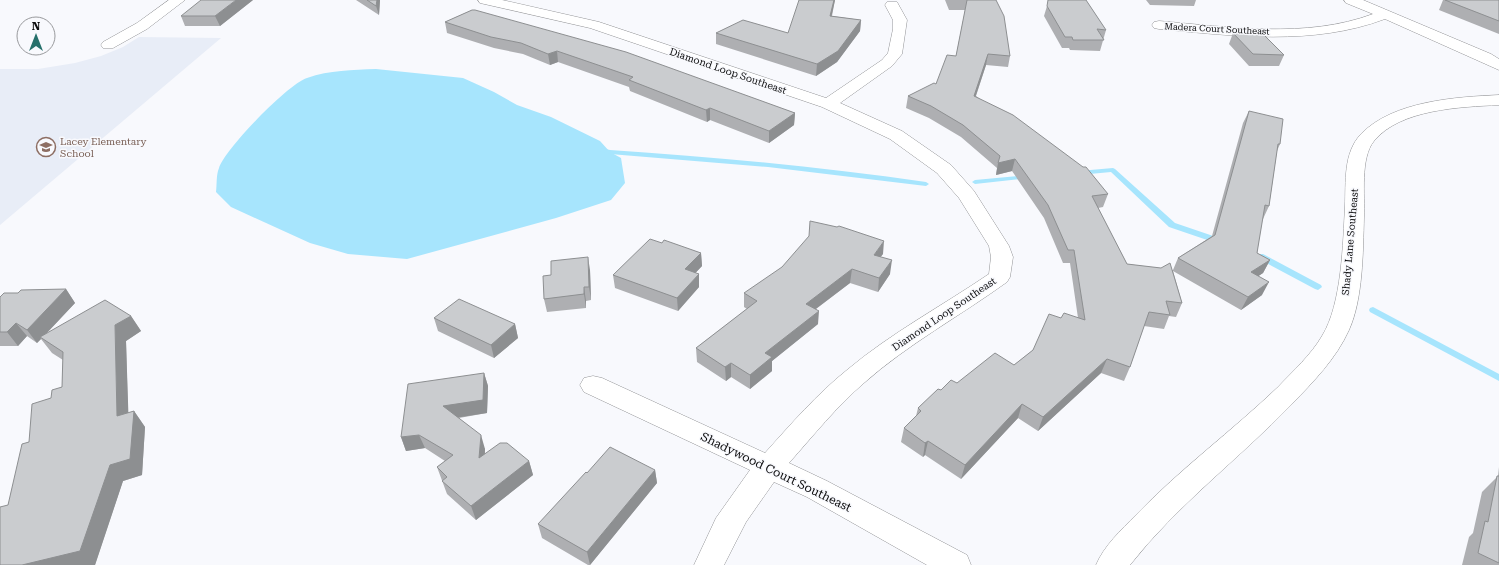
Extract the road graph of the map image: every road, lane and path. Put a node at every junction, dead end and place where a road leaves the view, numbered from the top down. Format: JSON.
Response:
{"nodes":[{"id":1,"x":178,"y":0,"type":"edge"},
{"id":2,"x":485,"y":0,"type":"edge"},
{"id":3,"x":559,"y":2,"type":"dead end"},
{"id":4,"x":892,"y":5,"type":"dead end"},
{"id":5,"x":1348,"y":6,"type":"edge"},
{"id":6,"x":538,"y":11,"type":"junction"},
{"id":7,"x":1385,"y":14,"type":"junction"},
{"id":8,"x":1319,"y":17,"type":"dead end"},
{"id":9,"x":1450,"y":42,"type":"junction"},
{"id":10,"x":108,"y":45,"type":"dead end"},
{"id":11,"x":1499,"y":65,"type":"edge"},
{"id":12,"x":1499,"y":80,"type":"edge"},
{"id":13,"x":1499,"y":100,"type":"edge"},
{"id":14,"x":828,"y":104,"type":"junction"},
{"id":15,"x":593,"y":385,"type":"dead end"},
{"id":16,"x":769,"y":466,"type":"junction"},
{"id":17,"x":709,"y":565,"type":"edge"},
{"id":18,"x":956,"y":565,"type":"edge"},
{"id":19,"x":1112,"y":565,"type":"edge"}],
"edges":[{"from":1,"to":10,"type":"street"},
{"from":2,"to":6,"type":"street","name":"Diamond Loop Southeast"},
{"from":3,"to":6,"type":"street"},
{"from":4,"to":14,"type":"street"},
{"from":5,"to":7,"type":"street"},
{"from":6,"to":14,"type":"street","name":"Diamond Loop Southeast"},
{"from":7,"to":8,"type":"street","name":"Madera Court Southeast"},
{"from":7,"to":9,"type":"street"},
{"from":9,"to":11,"type":"street"},
{"from":9,"to":12,"type":"street"},
{"from":13,"to":19,"type":"street","name":"Shady Lane Southeast"},
{"from":14,"to":16,"type":"street","name":"Diamond Loop Southeast"},
{"from":15,"to":16,"type":"street","name":"Shadywood Court Southeast"},
{"from":16,"to":17,"type":"street","name":"Diamond Loop Southeast"},
{"from":16,"to":18,"type":"street","name":"Shadywood Court Southeast"}]}
